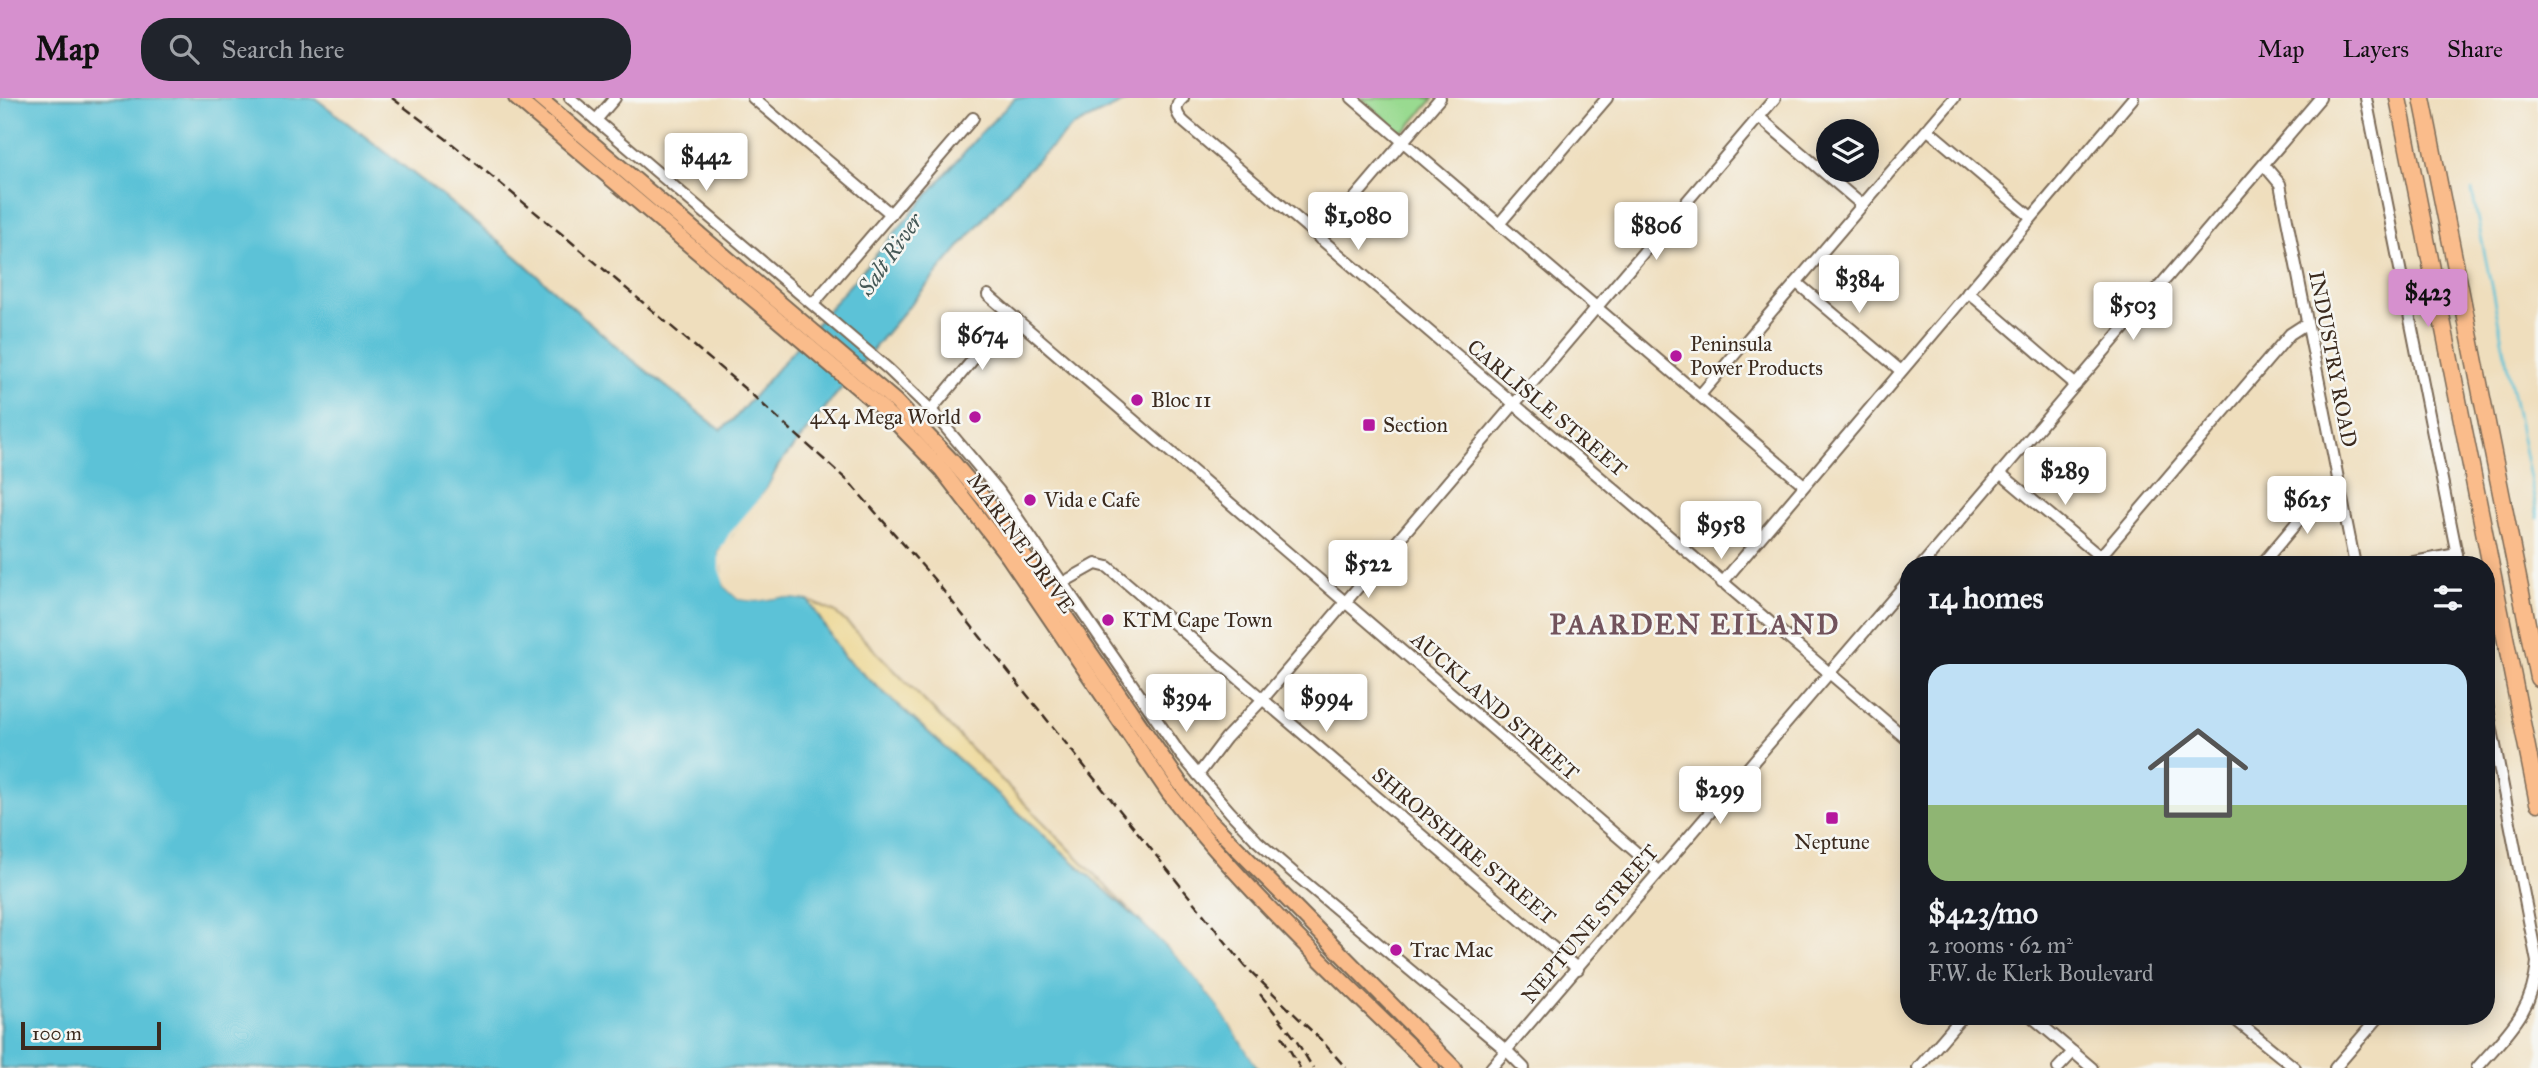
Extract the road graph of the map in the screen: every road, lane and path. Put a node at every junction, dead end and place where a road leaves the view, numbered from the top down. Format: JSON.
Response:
{"nodes":[{"id":1,"x":516,"y":98,"type":"edge"},
{"id":2,"x":539,"y":98,"type":"edge"},
{"id":3,"x":570,"y":98,"type":"edge"},
{"id":4,"x":615,"y":98,"type":"edge"},
{"id":5,"x":753,"y":98,"type":"edge"},
{"id":6,"x":1184,"y":98,"type":"edge"},
{"id":7,"x":1352,"y":98,"type":"edge"},
{"id":8,"x":1440,"y":98,"type":"edge"},
{"id":9,"x":1607,"y":98,"type":"edge"},
{"id":10,"x":1775,"y":98,"type":"edge"},
{"id":11,"x":1954,"y":98,"type":"edge"},
{"id":12,"x":2133,"y":98,"type":"edge"},
{"id":13,"x":2320,"y":98,"type":"edge"},
{"id":14,"x":2366,"y":98,"type":"edge"},
{"id":15,"x":2398,"y":98,"type":"edge"},
{"id":16,"x":2422,"y":98,"type":"edge"},
{"id":17,"x":1759,"y":117,"type":"junction"},
{"id":18,"x":973,"y":118,"type":"dead end"},
{"id":19,"x":596,"y":120,"type":"junction"},
{"id":20,"x":1927,"y":130,"type":"junction"},
{"id":21,"x":1402,"y":143,"type":"junction"},
{"id":22,"x":2264,"y":165,"type":"junction"},
{"id":23,"x":1862,"y":205,"type":"junction"},
{"id":24,"x":891,"y":214,"type":"junction"},
{"id":25,"x":2031,"y":217,"type":"junction"},
{"id":26,"x":1499,"y":224,"type":"junction"},
{"id":27,"x":1320,"y":239,"type":"junction"},
{"id":28,"x":1797,"y":283,"type":"junction"},
{"id":29,"x":1968,"y":292,"type":"junction"},
{"id":30,"x":988,"y":295,"type":"dead end"},
{"id":31,"x":817,"y":308,"type":"junction"},
{"id":32,"x":1597,"y":308,"type":"junction"},
{"id":33,"x":1010,"y":315,"type":"junction"},
{"id":34,"x":2307,"y":323,"type":"junction"},
{"id":35,"x":802,"y":332,"type":"junction"},
{"id":36,"x":1901,"y":371,"type":"junction"},
{"id":37,"x":2076,"y":385,"type":"junction"},
{"id":38,"x":869,"y":388,"type":"junction"},
{"id":39,"x":1700,"y":395,"type":"junction"},
{"id":40,"x":1513,"y":405,"type":"junction"},
{"id":41,"x":931,"y":410,"type":"junction"},
{"id":42,"x":2000,"y":473,"type":"junction"},
{"id":43,"x":1804,"y":485,"type":"junction"},
{"id":44,"x":2339,"y":486,"type":"junction"},
{"id":45,"x":1930,"y":556,"type":"edge"},
{"id":46,"x":2091,"y":556,"type":"edge"},
{"id":47,"x":2101,"y":556,"type":"edge"},
{"id":48,"x":2268,"y":556,"type":"edge"},
{"id":49,"x":2353,"y":556,"type":"edge"},
{"id":50,"x":2457,"y":556,"type":"edge"},
{"id":51,"x":2489,"y":556,"type":"edge"},
{"id":52,"x":1064,"y":582,"type":"junction"},
{"id":53,"x":1722,"y":583,"type":"junction"},
{"id":54,"x":2495,"y":586,"type":"edge"},
{"id":55,"x":1900,"y":591,"type":"edge"},
{"id":56,"x":1345,"y":602,"type":"junction"},
{"id":57,"x":1829,"y":674,"type":"junction"},
{"id":58,"x":2538,"y":678,"type":"edge"},
{"id":59,"x":1262,"y":700,"type":"junction"},
{"id":60,"x":1900,"y":733,"type":"edge"},
{"id":61,"x":2495,"y":745,"type":"edge"},
{"id":62,"x":1198,"y":775,"type":"junction"},
{"id":63,"x":2538,"y":803,"type":"edge"},
{"id":64,"x":1659,"y":872,"type":"junction"},
{"id":65,"x":1578,"y":968,"type":"junction"},
{"id":66,"x":1955,"y":1025,"type":"edge"},
{"id":67,"x":2041,"y":1025,"type":"edge"},
{"id":68,"x":2242,"y":1025,"type":"edge"},
{"id":69,"x":2372,"y":1025,"type":"edge"},
{"id":70,"x":1507,"y":1051,"type":"junction"},
{"id":71,"x":2073,"y":1052,"type":"junction"},
{"id":72,"x":1432,"y":1068,"type":"edge"},
{"id":73,"x":1454,"y":1068,"type":"edge"},
{"id":74,"x":1491,"y":1068,"type":"edge"},
{"id":75,"x":1524,"y":1068,"type":"edge"},
{"id":76,"x":1918,"y":1068,"type":"edge"},
{"id":77,"x":2058,"y":1068,"type":"edge"},
{"id":78,"x":2092,"y":1068,"type":"edge"},
{"id":79,"x":2295,"y":1068,"type":"edge"},
{"id":80,"x":2335,"y":1068,"type":"edge"},
{"id":81,"x":2477,"y":1068,"type":"edge"}],
"edges":[{"from":1,"to":35,"type":"main road","name":"MARINE DRIVE"},
{"from":2,"to":35,"type":"main road","name":"MARINE DRIVE"},
{"from":3,"to":19,"type":"street"},
{"from":4,"to":19,"type":"street"},
{"from":5,"to":24,"type":"street"},
{"from":6,"to":27,"type":"street","name":"CARLISLE STREET"},
{"from":7,"to":21,"type":"street"},
{"from":8,"to":21,"type":"street"},
{"from":9,"to":26,"type":"street"},
{"from":10,"to":17,"type":"street"},
{"from":11,"to":20,"type":"street"},
{"from":12,"to":25,"type":"street"},
{"from":13,"to":22,"type":"street"},
{"from":14,"to":50,"type":"street"},
{"from":15,"to":51,"type":"highway"},
{"from":16,"to":58,"type":"highway"},
{"from":17,"to":23,"type":"street"},
{"from":17,"to":32,"type":"street"},
{"from":18,"to":24,"type":"street"},
{"from":19,"to":31,"type":"street"},
{"from":20,"to":23,"type":"street"},
{"from":20,"to":25,"type":"street"},
{"from":21,"to":26,"type":"street"},
{"from":21,"to":27,"type":"street"},
{"from":22,"to":34,"type":"street","name":"INDUSTRY ROAD"},
{"from":22,"to":37,"type":"street"},
{"from":23,"to":28,"type":"street"},
{"from":24,"to":31,"type":"street"},
{"from":25,"to":29,"type":"street"},
{"from":26,"to":32,"type":"street"},
{"from":27,"to":40,"type":"street","name":"CARLISLE STREET"},
{"from":28,"to":36,"type":"street"},
{"from":28,"to":39,"type":"street"},
{"from":29,"to":36,"type":"street"},
{"from":29,"to":37,"type":"street"},
{"from":30,"to":33,"type":"street","name":"AUCKLAND STREET"},
{"from":31,"to":41,"type":"street"},
{"from":32,"to":39,"type":"street"},
{"from":32,"to":40,"type":"street"},
{"from":33,"to":41,"type":"street"},
{"from":33,"to":56,"type":"street","name":"AUCKLAND STREET"},
{"from":34,"to":44,"type":"street","name":"INDUSTRY ROAD"},
{"from":34,"to":47,"type":"street"},
{"from":35,"to":38,"type":"main road","name":"MARINE DRIVE"},
{"from":36,"to":43,"type":"street"},
{"from":37,"to":42,"type":"street"},
{"from":38,"to":72,"type":"main road","name":"MARINE DRIVE"},
{"from":38,"to":73,"type":"main road","name":"MARINE DRIVE"},
{"from":39,"to":43,"type":"street"},
{"from":40,"to":53,"type":"street","name":"CARLISLE STREET"},
{"from":40,"to":56,"type":"street"},
{"from":41,"to":52,"type":"street"},
{"from":42,"to":45,"type":"street"},
{"from":42,"to":46,"type":"street"},
{"from":43,"to":53,"type":"street"},
{"from":44,"to":48,"type":"street"},
{"from":44,"to":49,"type":"street","name":"INDUSTRY ROAD"},
{"from":52,"to":59,"type":"street","name":"SHROPSHIRE STREET"},
{"from":52,"to":62,"type":"street"},
{"from":53,"to":57,"type":"street","name":"CARLISLE STREET"},
{"from":54,"to":63,"type":"highway"},
{"from":55,"to":57,"type":"street","name":"NEPTUNE STREET"},
{"from":56,"to":59,"type":"street"},
{"from":56,"to":64,"type":"street","name":"AUCKLAND STREET"},
{"from":57,"to":60,"type":"street","name":"CARLISLE STREET"},
{"from":57,"to":64,"type":"street","name":"NEPTUNE STREET"},
{"from":59,"to":62,"type":"street"},
{"from":59,"to":65,"type":"street","name":"SHROPSHIRE STREET"},
{"from":61,"to":81,"type":"street"},
{"from":62,"to":70,"type":"street"},
{"from":64,"to":65,"type":"street","name":"NEPTUNE STREET"},
{"from":65,"to":70,"type":"street","name":"NEPTUNE STREET"},
{"from":66,"to":76,"type":"street"},
{"from":67,"to":71,"type":"street"},
{"from":68,"to":79,"type":"street"},
{"from":69,"to":80,"type":"street"},
{"from":70,"to":74,"type":"street","name":"NEPTUNE STREET"},
{"from":70,"to":75,"type":"street"},
{"from":71,"to":77,"type":"street"},
{"from":71,"to":78,"type":"street"}]}
